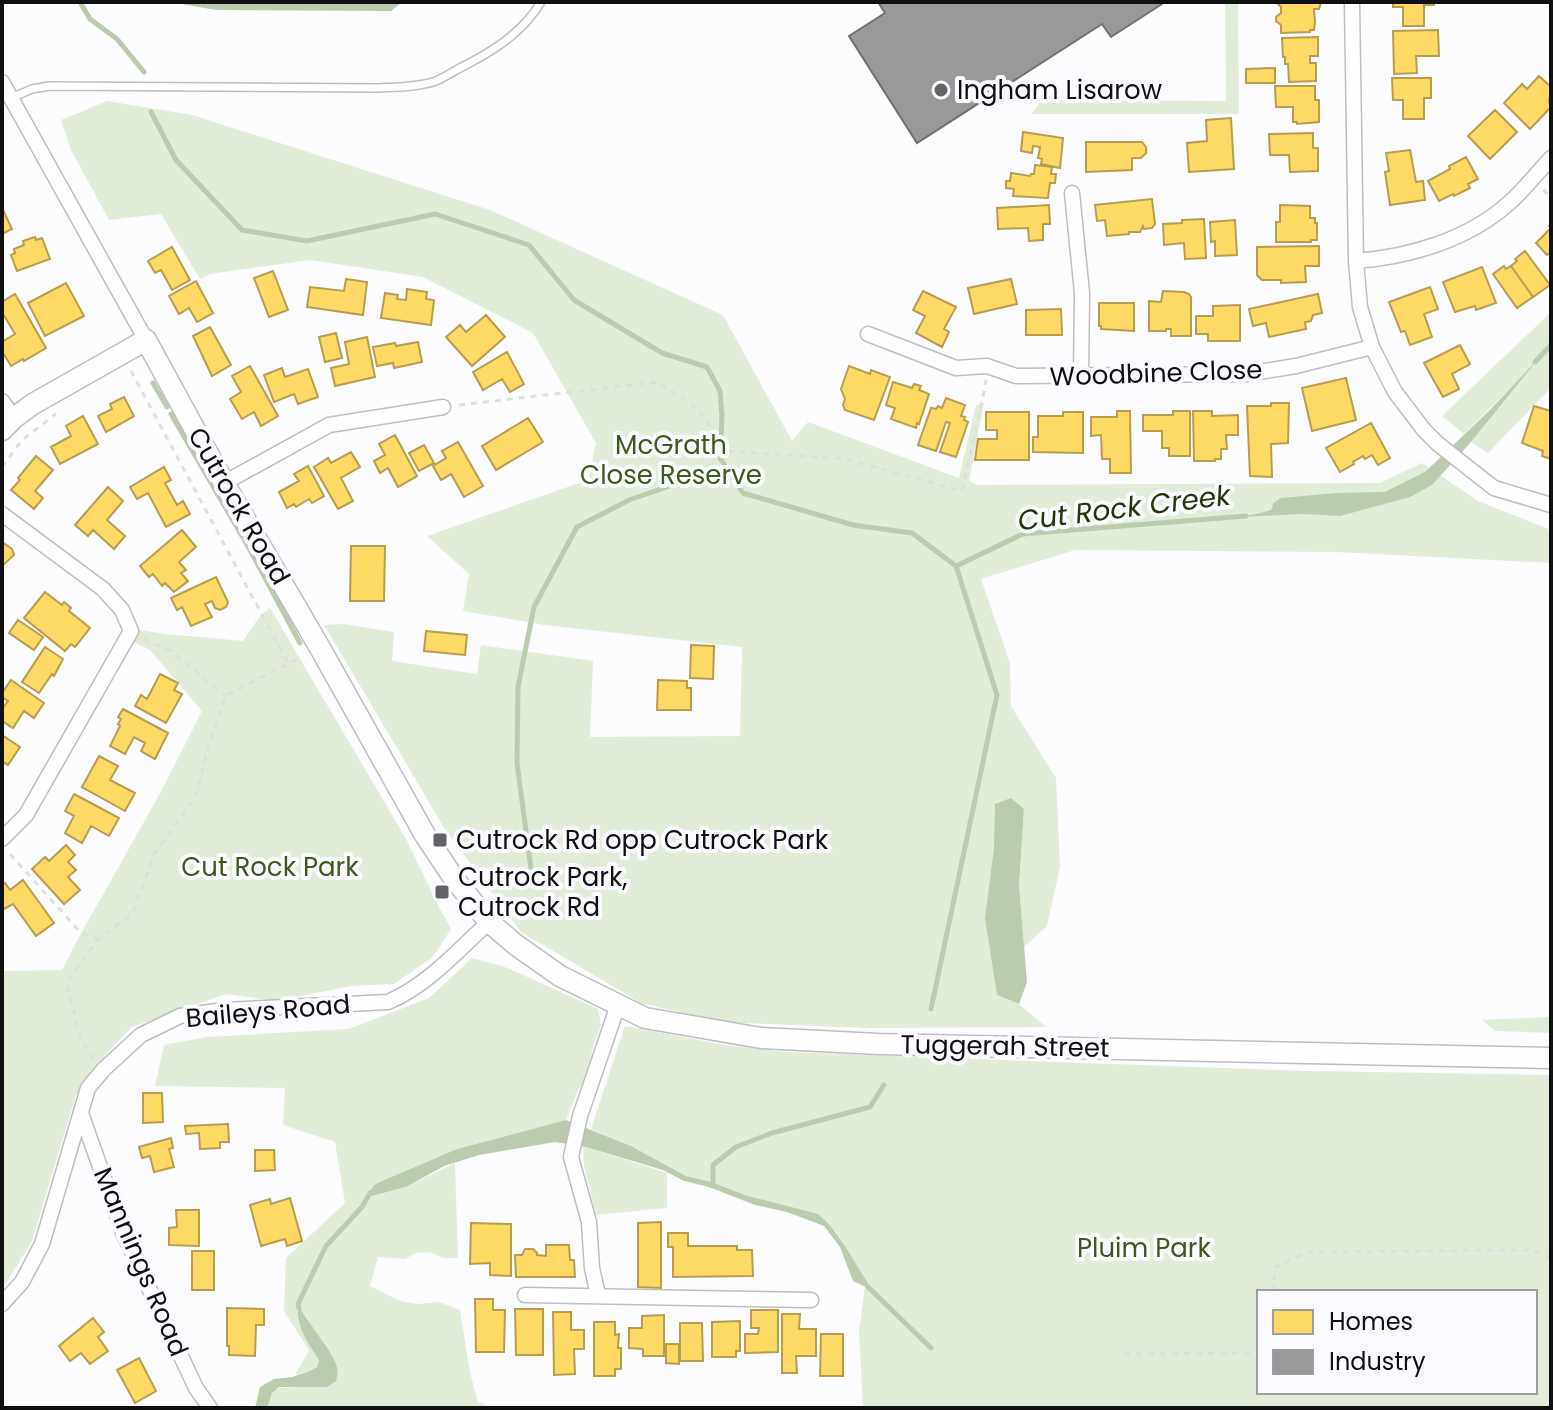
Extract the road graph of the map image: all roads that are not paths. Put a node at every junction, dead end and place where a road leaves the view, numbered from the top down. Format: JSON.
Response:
{"nodes":[{"id":1,"x":541,"y":2,"type":"edge"},
{"id":2,"x":1352,"y":2,"type":"edge"},
{"id":3,"x":2,"y":82,"type":"edge"},
{"id":4,"x":11,"y":98,"type":"junction"},
{"id":5,"x":1551,"y":158,"type":"edge"},
{"id":6,"x":1072,"y":193,"type":"dead end"},
{"id":7,"x":1356,"y":261,"type":"junction"},
{"id":8,"x":868,"y":334,"type":"dead end"},
{"id":9,"x":1372,"y":347,"type":"junction"},
{"id":10,"x":151,"y":349,"type":"junction"},
{"id":11,"x":1081,"y":377,"type":"junction"},
{"id":12,"x":443,"y":407,"type":"road end"},
{"id":13,"x":6,"y":416,"type":"edge"},
{"id":14,"x":224,"y":483,"type":"junction"},
{"id":15,"x":1551,"y":505,"type":"edge"},
{"id":16,"x":2,"y":514,"type":"edge"},
{"id":17,"x":2,"y":842,"type":"edge"},
{"id":18,"x":489,"y":922,"type":"junction"},
{"id":19,"x":618,"y":1005,"type":"junction"},
{"id":20,"x":1551,"y":1058,"type":"edge"},
{"id":21,"x":81,"y":1113,"type":"junction"},
{"id":22,"x":525,"y":1295,"type":"dead end"},
{"id":23,"x":598,"y":1295,"type":"junction"},
{"id":24,"x":811,"y":1300,"type":"dead end"},
{"id":25,"x":2,"y":1304,"type":"edge"},
{"id":26,"x":210,"y":1408,"type":"edge"}],
"edges":[{"from":1,"to":4,"type":"lane"},
{"from":2,"to":7,"type":"street"},
{"from":3,"to":4,"type":"street","name":"Cutrock Road"},
{"from":4,"to":10,"type":"street","name":"Cutrock Road"},
{"from":5,"to":7,"type":"street"},
{"from":6,"to":11,"type":"street"},
{"from":7,"to":9,"type":"street"},
{"from":8,"to":11,"type":"street","name":"Woodbine Close"},
{"from":9,"to":11,"type":"street","name":"Woodbine Close"},
{"from":9,"to":15,"type":"street"},
{"from":10,"to":13,"type":"street"},
{"from":10,"to":14,"type":"street","name":"Cutrock Road"},
{"from":12,"to":14,"type":"street"},
{"from":14,"to":18,"type":"street","name":"Cutrock Road"},
{"from":16,"to":17,"type":"street"},
{"from":18,"to":19,"type":"street","name":"Tuggerah Street"},
{"from":18,"to":21,"type":"street","name":"Baileys Road"},
{"from":19,"to":20,"type":"street","name":"Tuggerah Street"},
{"from":19,"to":23,"type":"street"},
{"from":21,"to":25,"type":"street","name":"Baileys Road"},
{"from":21,"to":26,"type":"street","name":"Mannings Road"},
{"from":22,"to":23,"type":"street"},
{"from":23,"to":24,"type":"street"}]}
